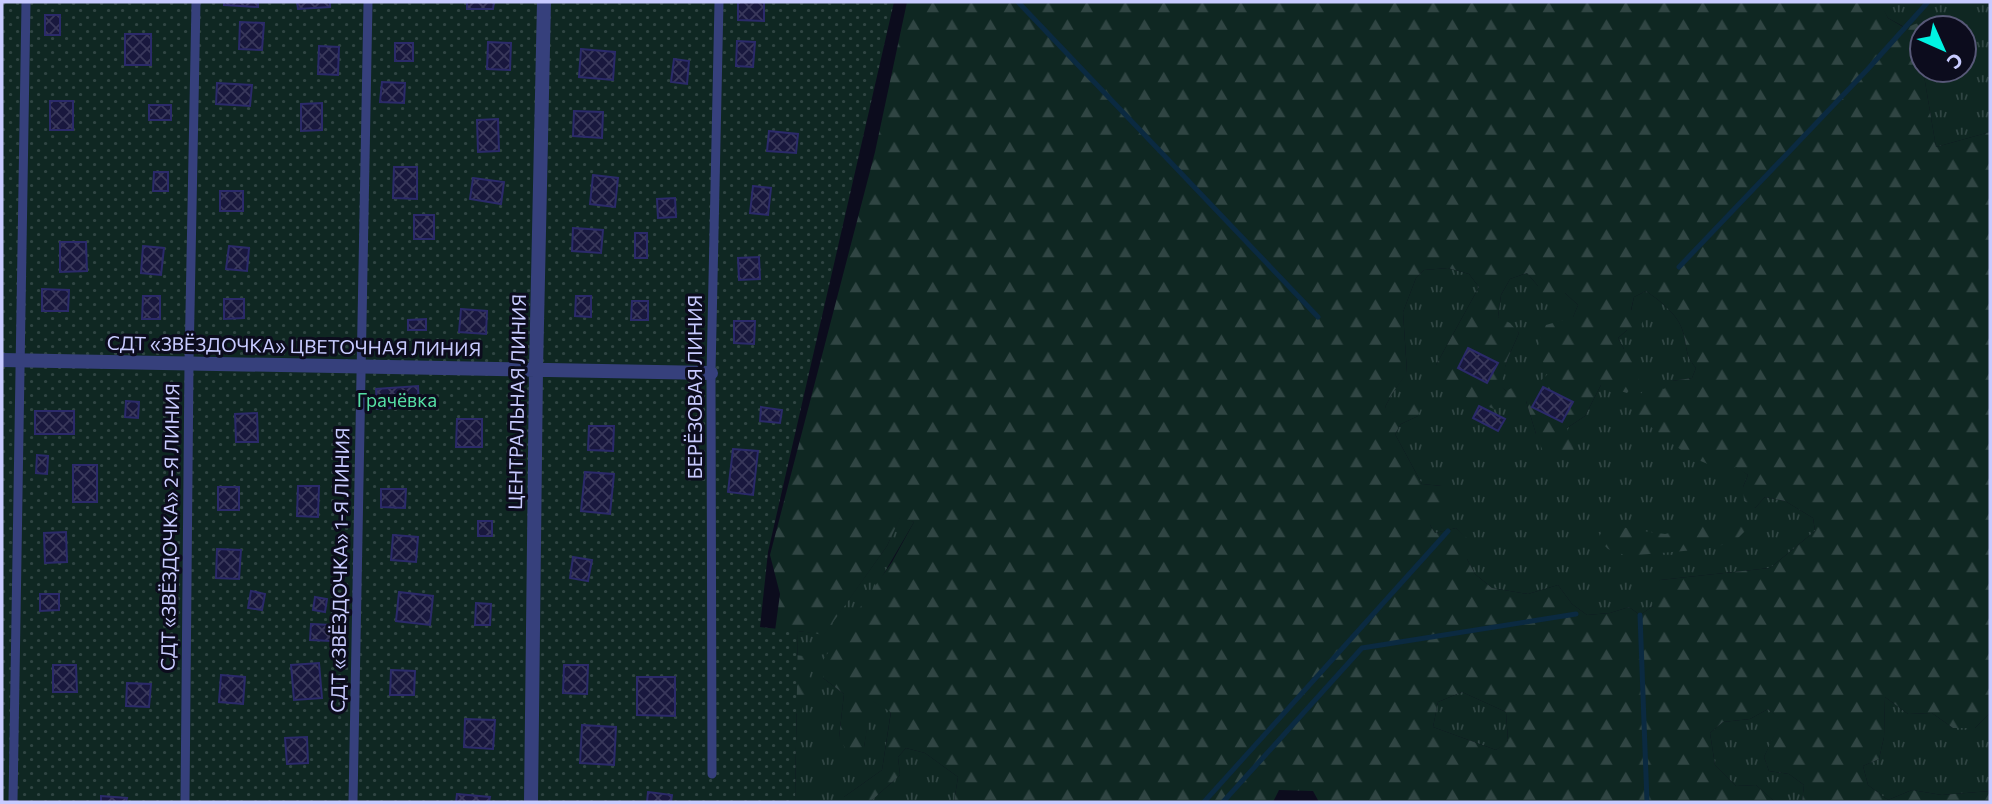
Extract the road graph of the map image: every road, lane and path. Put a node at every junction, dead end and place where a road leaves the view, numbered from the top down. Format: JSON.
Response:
{"nodes":[{"id":1,"x":26,"y":2,"type":"edge"},
{"id":2,"x":196,"y":2,"type":"edge"},
{"id":3,"x":368,"y":2,"type":"edge"},
{"id":4,"x":544,"y":2,"type":"edge"},
{"id":5,"x":719,"y":2,"type":"edge"},
{"id":6,"x":2,"y":359,"type":"edge"},
{"id":7,"x":21,"y":360,"type":"junction"},
{"id":8,"x":190,"y":363,"type":"junction"},
{"id":9,"x":361,"y":366,"type":"junction"},
{"id":10,"x":536,"y":370,"type":"junction"},
{"id":11,"x":711,"y":373,"type":"junction"},
{"id":12,"x":712,"y":774,"type":"dead end"},
{"id":13,"x":185,"y":800,"type":"dead end"},
{"id":14,"x":13,"y":802,"type":"edge"},
{"id":15,"x":353,"y":802,"type":"edge"},
{"id":16,"x":531,"y":802,"type":"edge"}],
"edges":[{"from":1,"to":7,"type":"lane"},
{"from":2,"to":8,"type":"lane","name":"СДТ «ЗВЁЗДОЧКА» 2-Я ЛИНИЯ"},
{"from":3,"to":9,"type":"lane","name":"СДТ «ЗВЁЗДОЧКА» 1-Я ЛИНИЯ"},
{"from":4,"to":10,"type":"street","name":"ЦЕНТРАЛЬНАЯ ЛИНИЯ"},
{"from":5,"to":11,"type":"lane","name":"БЕРЁЗОВАЯ ЛИНИЯ"},
{"from":6,"to":7,"type":"street","name":"СДТ «ЗВЁЗДОЧКА» ЦВЕТОЧНАЯ ЛИНИЯ"},
{"from":7,"to":8,"type":"street","name":"СДТ «ЗВЁЗДОЧКА» ЦВЕТОЧНАЯ ЛИНИЯ"},
{"from":7,"to":14,"type":"lane"},
{"from":8,"to":9,"type":"street","name":"СДТ «ЗВЁЗДОЧКА» ЦВЕТОЧНАЯ ЛИНИЯ"},
{"from":8,"to":13,"type":"lane","name":"СДТ «ЗВЁЗДОЧКА» 2-Я ЛИНИЯ"},
{"from":9,"to":10,"type":"street","name":"СДТ «ЗВЁЗДОЧКА» ЦВЕТОЧНАЯ ЛИНИЯ"},
{"from":9,"to":15,"type":"lane","name":"СДТ «ЗВЁЗДОЧКА» 1-Я ЛИНИЯ"},
{"from":10,"to":11,"type":"street","name":"СДТ «ЗВЁЗДОЧКА» ЦВЕТОЧНАЯ ЛИНИЯ"},
{"from":10,"to":16,"type":"street","name":"ЦЕНТРАЛЬНАЯ ЛИНИЯ"},
{"from":11,"to":12,"type":"lane","name":"БЕРЁЗОВАЯ ЛИНИЯ"}]}
